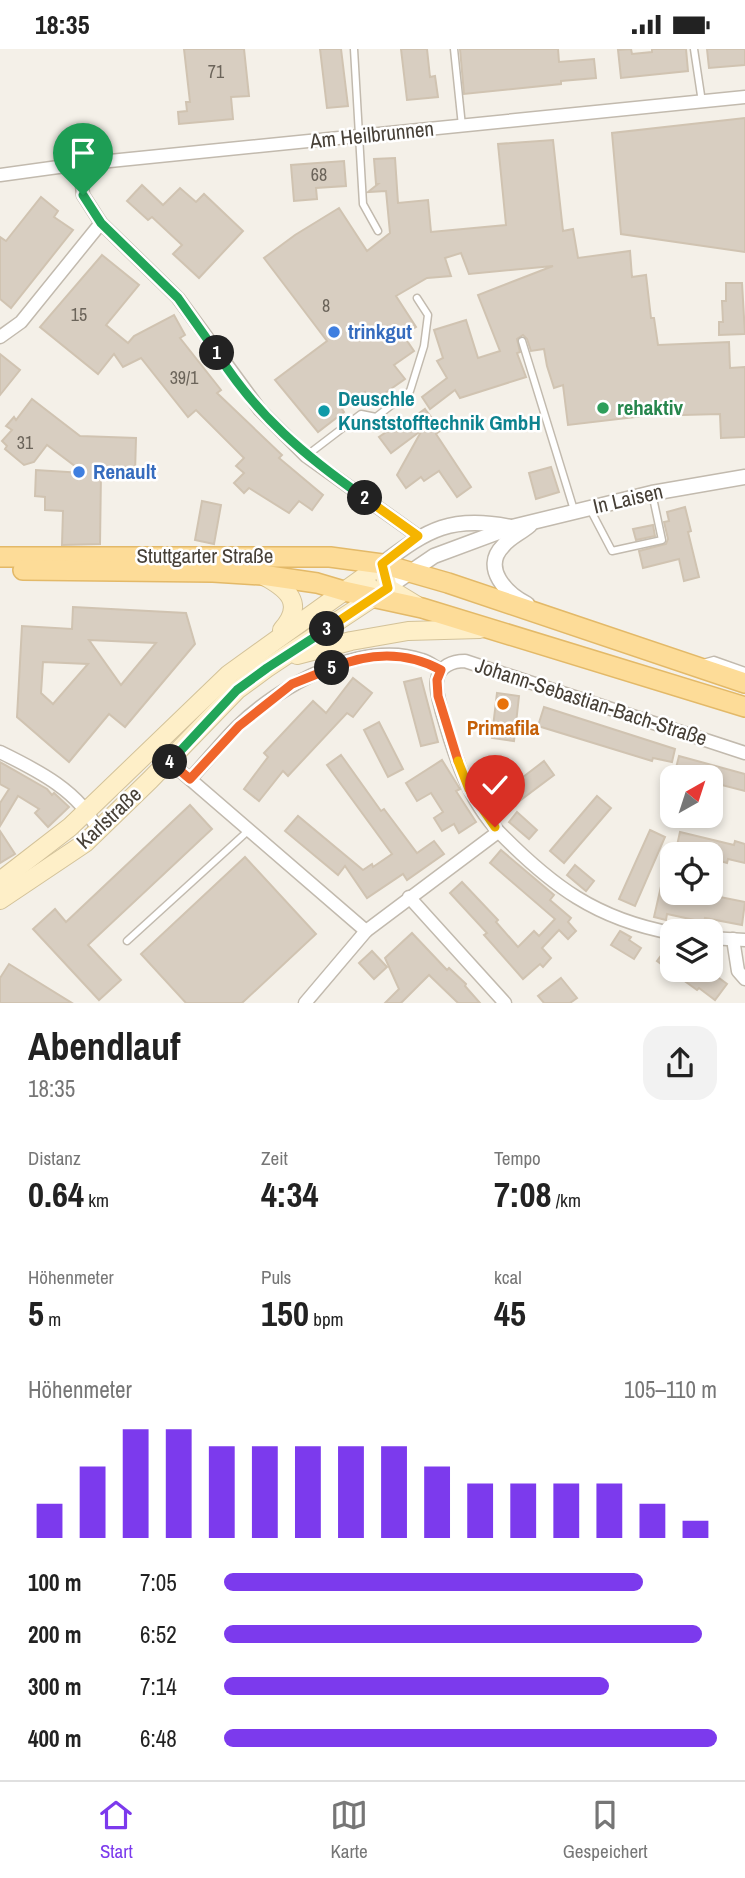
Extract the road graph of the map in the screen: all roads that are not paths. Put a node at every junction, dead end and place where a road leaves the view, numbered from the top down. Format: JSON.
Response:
{"nodes":[{"id":1,"x":355,"y":49,"type":"edge"},
{"id":2,"x":454,"y":49,"type":"edge"},
{"id":3,"x":694,"y":49,"type":"edge"},
{"id":4,"x":745,"y":97,"type":"edge"},
{"id":5,"x":702,"y":102,"type":"junction"},
{"id":6,"x":462,"y":126,"type":"junction"},
{"id":7,"x":359,"y":137,"type":"junction"},
{"id":8,"x":80,"y":164,"type":"junction"},
{"id":9,"x":0,"y":175,"type":"edge"},
{"id":10,"x":101,"y":223,"type":"junction"},
{"id":11,"x":378,"y":231,"type":"dead end"},
{"id":12,"x":417,"y":298,"type":"dead end"},
{"id":13,"x":0,"y":337,"type":"edge"},
{"id":14,"x":523,"y":341,"type":"dead end"},
{"id":15,"x":306,"y":456,"type":"junction"},
{"id":16,"x":745,"y":477,"type":"edge"},
{"id":17,"x":652,"y":493,"type":"junction"},
{"id":18,"x":582,"y":510,"type":"junction"},
{"id":19,"x":531,"y":524,"type":"junction"},
{"id":20,"x":512,"y":527,"type":"junction"},
{"id":21,"x":418,"y":536,"type":"junction"},
{"id":22,"x":0,"y":557,"type":"edge"},
{"id":23,"x":367,"y":566,"type":"junction"},
{"id":24,"x":0,"y":570,"type":"edge"},
{"id":25,"x":409,"y":573,"type":"junction"},
{"id":26,"x":262,"y":575,"type":"junction"},
{"id":27,"x":344,"y":591,"type":"junction"},
{"id":28,"x":381,"y":592,"type":"junction"},
{"id":29,"x":547,"y":615,"type":"junction"},
{"id":30,"x":490,"y":629,"type":"junction"},
{"id":31,"x":273,"y":641,"type":"junction"},
{"id":32,"x":281,"y":659,"type":"junction"},
{"id":33,"x":692,"y":666,"type":"junction"},
{"id":34,"x":441,"y":670,"type":"junction"},
{"id":35,"x":745,"y":671,"type":"edge"},
{"id":36,"x":745,"y":683,"type":"edge"},
{"id":37,"x":745,"y":707,"type":"edge"},
{"id":38,"x":153,"y":747,"type":"junction"},
{"id":39,"x":0,"y":752,"type":"edge"},
{"id":40,"x":745,"y":753,"type":"edge"},
{"id":41,"x":169,"y":761,"type":"junction"},
{"id":42,"x":190,"y":779,"type":"junction"},
{"id":43,"x":87,"y":812,"type":"junction"},
{"id":44,"x":249,"y":830,"type":"junction"},
{"id":45,"x":97,"y":831,"type":"junction"},
{"id":46,"x":498,"y":831,"type":"junction"},
{"id":47,"x":0,"y":881,"type":"edge"},
{"id":48,"x":409,"y":897,"type":"junction"},
{"id":49,"x":0,"y":900,"type":"edge"},
{"id":50,"x":660,"y":930,"type":"edge"},
{"id":51,"x":366,"y":931,"type":"junction"},
{"id":52,"x":739,"y":939,"type":"edge"},
{"id":53,"x":127,"y":941,"type":"dead end"},
{"id":54,"x":745,"y":979,"type":"edge"},
{"id":55,"x":305,"y":1003,"type":"edge"},
{"id":56,"x":505,"y":1003,"type":"edge"}],
"edges":[{"from":1,"to":7,"type":"lane"},
{"from":2,"to":6,"type":"lane"},
{"from":3,"to":5,"type":"lane"},
{"from":4,"to":5,"type":"street","name":"Am Heilbrunnen"},
{"from":5,"to":6,"type":"street","name":"Am Heilbrunnen"},
{"from":6,"to":7,"type":"street","name":"Am Heilbrunnen"},
{"from":7,"to":8,"type":"street","name":"Am Heilbrunnen"},
{"from":7,"to":11,"type":"lane"},
{"from":8,"to":9,"type":"street","name":"Am Heilbrunnen"},
{"from":8,"to":10,"type":"street"},
{"from":10,"to":13,"type":"street"},
{"from":10,"to":15,"type":"street"},
{"from":12,"to":15,"type":"lane"},
{"from":14,"to":18,"type":"lane"},
{"from":15,"to":21,"type":"street"},
{"from":16,"to":17,"type":"street","name":"In Laisen"},
{"from":17,"to":18,"type":"street","name":"In Laisen"},
{"from":17,"to":18,"type":"lane"},
{"from":18,"to":19,"type":"street","name":"In Laisen"},
{"from":19,"to":20,"type":"street","name":"In Laisen"},
{"from":19,"to":29,"type":"street"},
{"from":20,"to":21,"type":"street","name":"In Laisen"},
{"from":20,"to":25,"type":"street","name":"In Laisen"},
{"from":21,"to":23,"type":"street","name":"In Laisen"},
{"from":22,"to":23,"type":"main road","name":"Stuttgarter Straße"},
{"from":23,"to":25,"type":"main road","name":"Stuttgarter Straße"},
{"from":23,"to":27,"type":"main road","name":"Karlstraße"},
{"from":23,"to":28,"type":"main road"},
{"from":24,"to":26,"type":"main road","name":"Stuttgarter Straße"},
{"from":25,"to":28,"type":"street","name":"Karlstraße"},
{"from":25,"to":29,"type":"main road","name":"Stuttgarter Straße"},
{"from":26,"to":27,"type":"main road","name":"Stuttgarter Straße"},
{"from":26,"to":31,"type":"main road"},
{"from":27,"to":28,"type":"main road","name":"Stuttgarter Straße"},
{"from":27,"to":31,"type":"main road","name":"Karlstraße"},
{"from":28,"to":30,"type":"main road","name":"Stuttgarter Straße"},
{"from":28,"to":32,"type":"main road","name":"Karlstraße"},
{"from":29,"to":33,"type":"main road","name":"Stuttgarter Straße"},
{"from":30,"to":32,"type":"main road"},
{"from":30,"to":37,"type":"main road","name":"Stuttgarter Straße"},
{"from":31,"to":38,"type":"main road","name":"Karlstraße"},
{"from":32,"to":41,"type":"main road","name":"Karlstraße"},
{"from":33,"to":35,"type":"lane"},
{"from":33,"to":36,"type":"main road","name":"Stuttgarter Straße"},
{"from":34,"to":40,"type":"street","name":"Johann-Sebastian-Bach-Straße"},
{"from":34,"to":42,"type":"street","name":"Johann-Sebastian-Bach-Straße"},
{"from":34,"to":46,"type":"street"},
{"from":38,"to":41,"type":"street"},
{"from":38,"to":43,"type":"main road","name":"Karlstraße"},
{"from":39,"to":43,"type":"street"},
{"from":41,"to":42,"type":"street"},
{"from":41,"to":45,"type":"main road","name":"Karlstraße"},
{"from":42,"to":44,"type":"street"},
{"from":43,"to":45,"type":"street"},
{"from":43,"to":47,"type":"main road","name":"Karlstraße"},
{"from":44,"to":51,"type":"street"},
{"from":44,"to":53,"type":"lane"},
{"from":45,"to":49,"type":"main road","name":"Karlstraße"},
{"from":46,"to":48,"type":"street"},
{"from":46,"to":50,"type":"street"},
{"from":48,"to":51,"type":"street"},
{"from":48,"to":56,"type":"street"},
{"from":51,"to":55,"type":"street"},
{"from":52,"to":54,"type":"street"}]}
